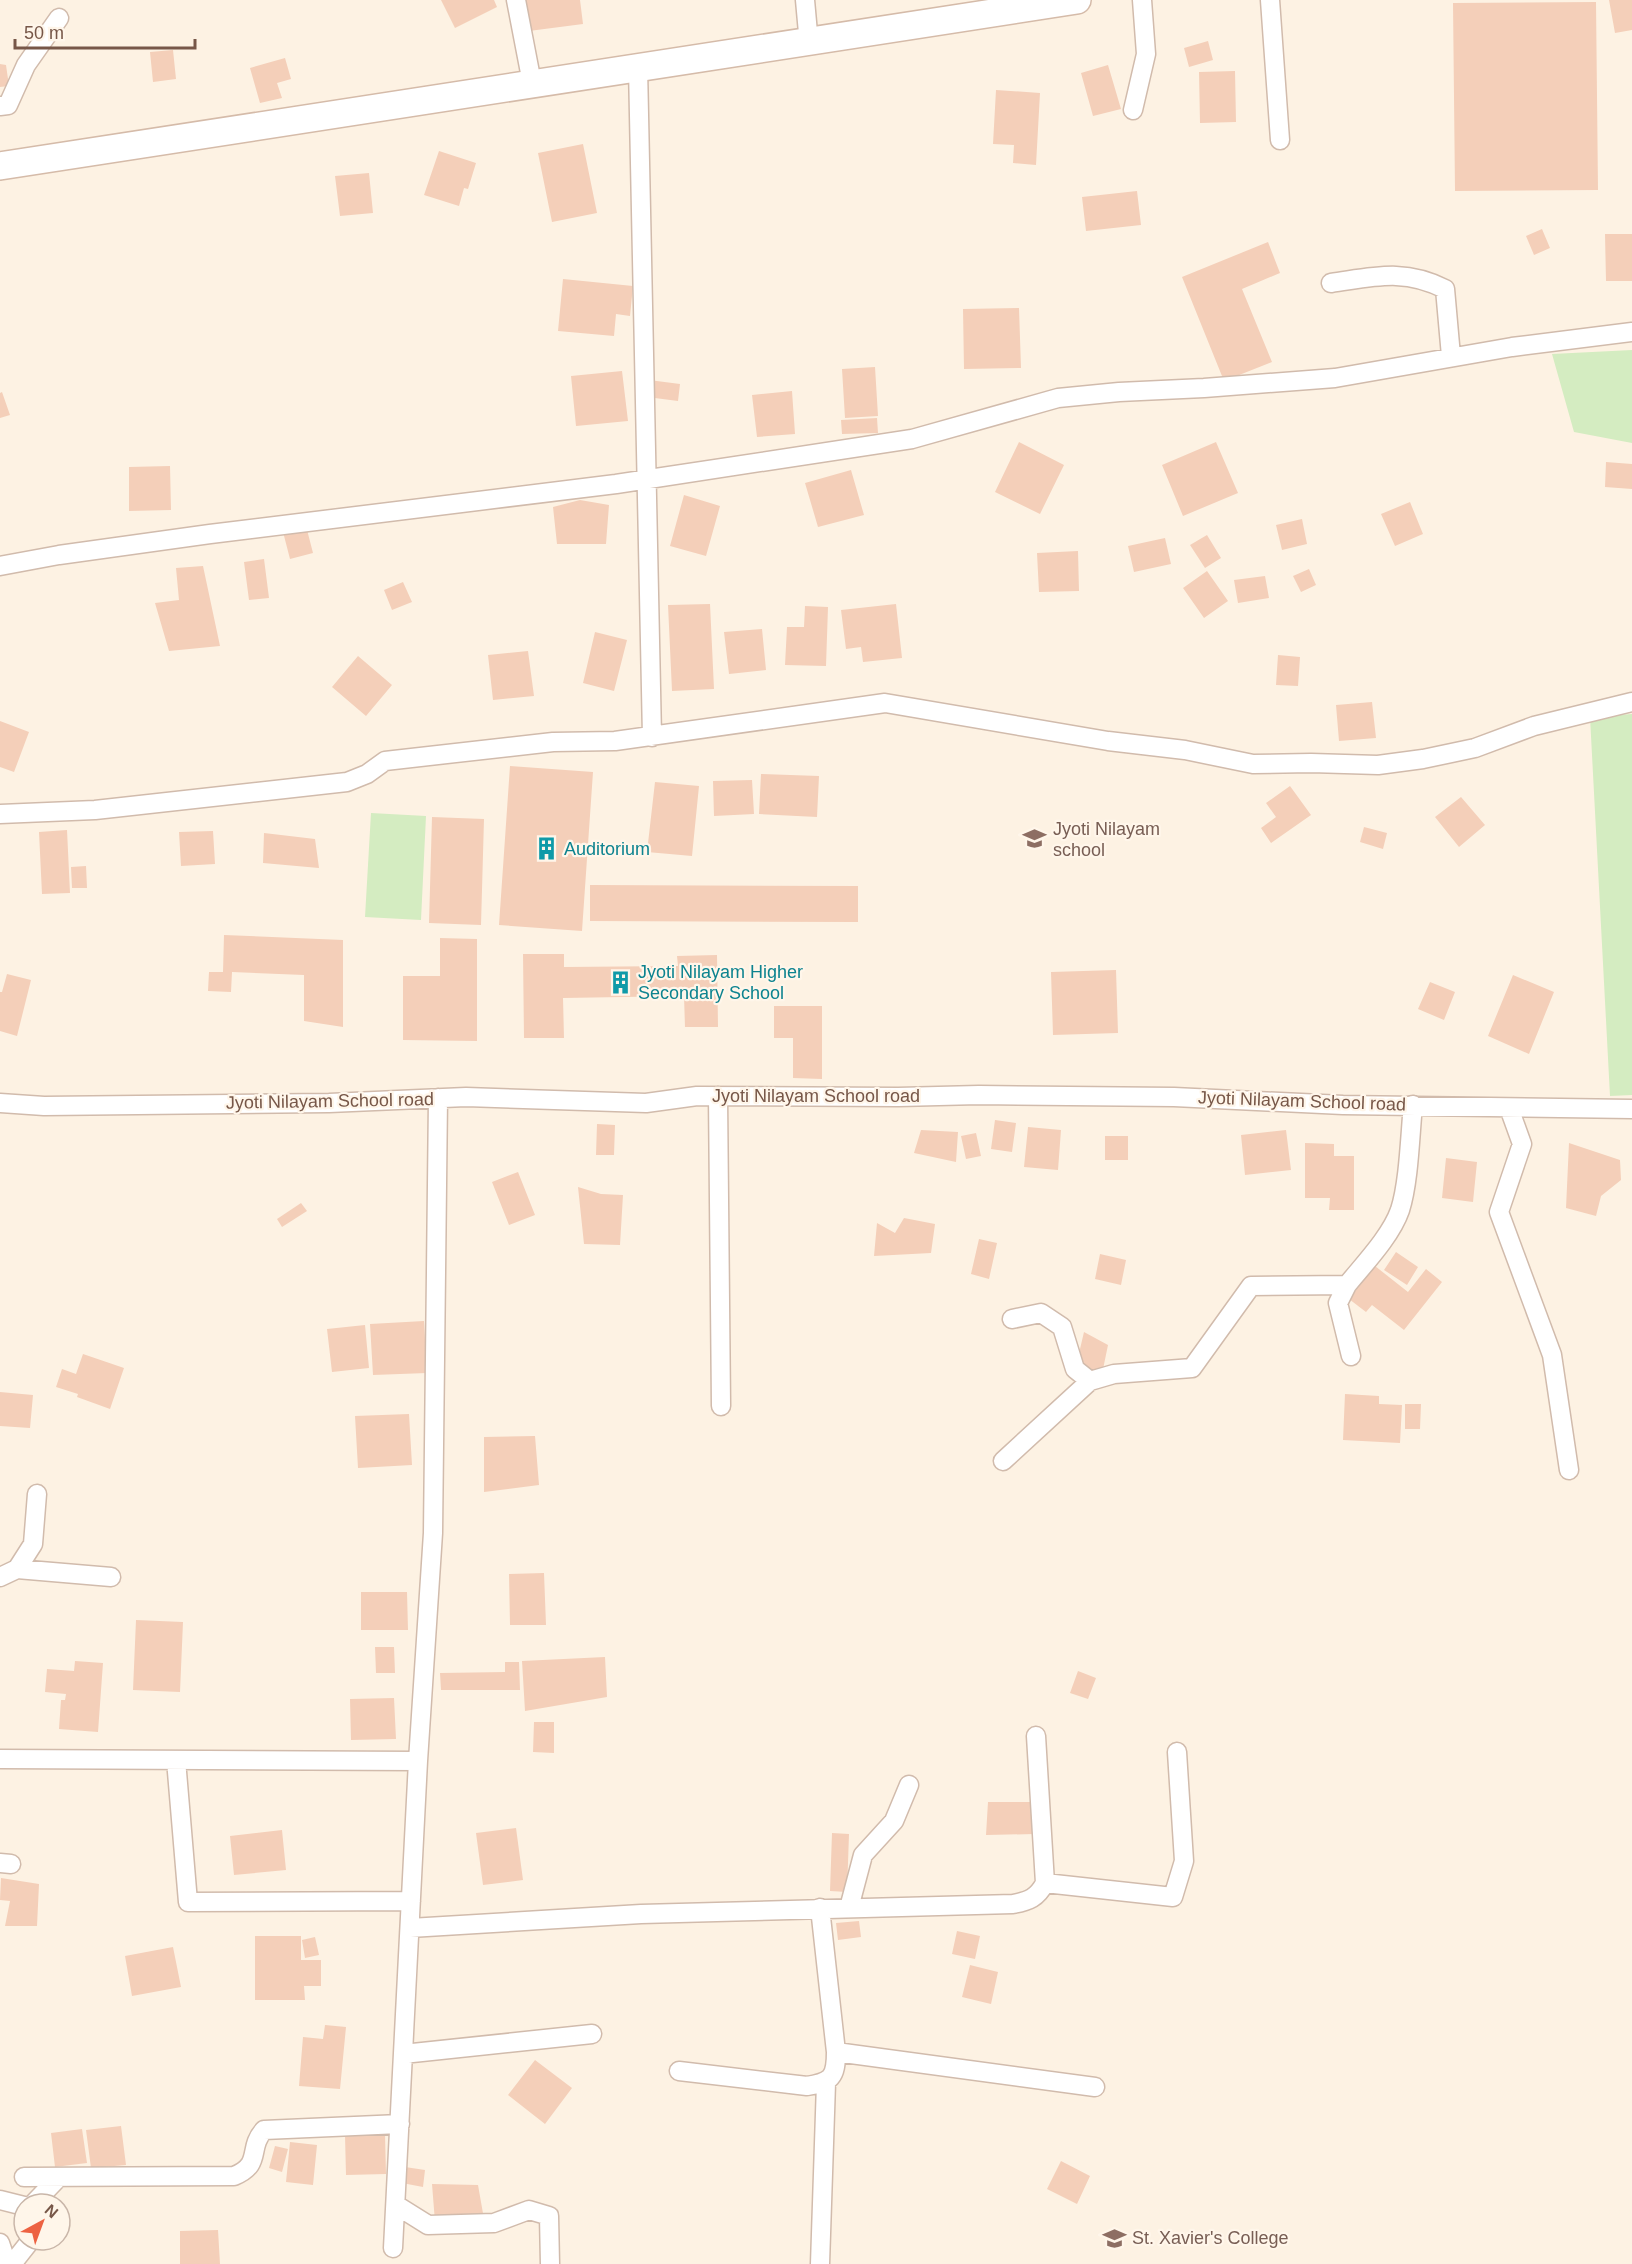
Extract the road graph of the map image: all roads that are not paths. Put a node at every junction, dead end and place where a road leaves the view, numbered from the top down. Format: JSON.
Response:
{"nodes":[{"id":1,"x":516,"y":0,"type":"edge"},
{"id":2,"x":805,"y":0,"type":"edge"},
{"id":3,"x":1142,"y":0,"type":"edge"},
{"id":4,"x":1270,"y":0,"type":"edge"},
{"id":5,"x":1067,"y":1,"type":"edge"},
{"id":6,"x":59,"y":18,"type":"dead end"},
{"id":7,"x":806,"y":41,"type":"junction"},
{"id":8,"x":638,"y":66,"type":"junction"},
{"id":9,"x":532,"y":83,"type":"junction"},
{"id":10,"x":0,"y":106,"type":"edge"},
{"id":11,"x":1133,"y":110,"type":"dead end"},
{"id":12,"x":1280,"y":140,"type":"dead end"},
{"id":13,"x":0,"y":166,"type":"edge"},
{"id":14,"x":1331,"y":283,"type":"dead end"},
{"id":15,"x":1632,"y":332,"type":"edge"},
{"id":16,"x":1451,"y":356,"type":"junction"},
{"id":17,"x":648,"y":479,"type":"junction"},
{"id":18,"x":0,"y":566,"type":"edge"},
{"id":19,"x":1632,"y":702,"type":"edge"},
{"id":20,"x":652,"y":737,"type":"junction"},
{"id":21,"x":0,"y":814,"type":"edge"},
{"id":22,"x":718,"y":1096,"type":"junction"},
{"id":23,"x":438,"y":1098,"type":"junction"},
{"id":24,"x":0,"y":1103,"type":"edge"},
{"id":25,"x":1413,"y":1105,"type":"junction"},
{"id":26,"x":1509,"y":1108,"type":"junction"},
{"id":27,"x":1632,"y":1109,"type":"edge"},
{"id":28,"x":1347,"y":1285,"type":"junction"},
{"id":29,"x":1012,"y":1319,"type":"dead end"},
{"id":30,"x":1351,"y":1356,"type":"dead end"},
{"id":31,"x":1090,"y":1381,"type":"junction"},
{"id":32,"x":721,"y":1407,"type":"dead end"},
{"id":33,"x":1003,"y":1461,"type":"dead end"},
{"id":34,"x":1569,"y":1470,"type":"dead end"},
{"id":35,"x":38,"y":1494,"type":"dead end"},
{"id":36,"x":17,"y":1569,"type":"junction"},
{"id":37,"x":0,"y":1577,"type":"edge"},
{"id":38,"x":111,"y":1577,"type":"dead end"},
{"id":39,"x":1036,"y":1736,"type":"dead end"},
{"id":40,"x":1177,"y":1752,"type":"dead end"},
{"id":41,"x":0,"y":1759,"type":"edge"},
{"id":42,"x":176,"y":1760,"type":"junction"},
{"id":43,"x":418,"y":1761,"type":"junction"},
{"id":44,"x":909,"y":1785,"type":"dead end"},
{"id":45,"x":1045,"y":1883,"type":"junction"},
{"id":46,"x":411,"y":1901,"type":"junction"},
{"id":47,"x":820,"y":1908,"type":"junction"},
{"id":48,"x":849,"y":1908,"type":"junction"},
{"id":49,"x":410,"y":1928,"type":"junction"},
{"id":50,"x":592,"y":2034,"type":"dead end"},
{"id":51,"x":836,"y":2052,"type":"junction"},
{"id":52,"x":403,"y":2054,"type":"junction"},
{"id":53,"x":679,"y":2071,"type":"dead end"},
{"id":54,"x":826,"y":2083,"type":"junction"},
{"id":55,"x":1095,"y":2087,"type":"dead end"},
{"id":56,"x":400,"y":2124,"type":"junction"},
{"id":57,"x":24,"y":2177,"type":"dead end"},
{"id":58,"x":59,"y":2177,"type":"junction"},
{"id":59,"x":45,"y":2192,"type":"edge"},
{"id":60,"x":396,"y":2205,"type":"junction"},
{"id":61,"x":0,"y":2243,"type":"edge"},
{"id":62,"x":393,"y":2248,"type":"dead end"},
{"id":63,"x":22,"y":2252,"type":"edge"},
{"id":64,"x":7,"y":2264,"type":"edge"},
{"id":65,"x":12,"y":2264,"type":"edge"},
{"id":66,"x":550,"y":2264,"type":"edge"},
{"id":67,"x":820,"y":2264,"type":"edge"}],
"edges":[{"from":1,"to":9,"type":"street"},
{"from":2,"to":7,"type":"street"},
{"from":3,"to":11,"type":"street"},
{"from":4,"to":12,"type":"street"},
{"from":5,"to":7,"type":"main road"},
{"from":6,"to":10,"type":"street"},
{"from":7,"to":8,"type":"main road"},
{"from":8,"to":9,"type":"main road"},
{"from":8,"to":17,"type":"street"},
{"from":9,"to":13,"type":"main road"},
{"from":14,"to":16,"type":"street"},
{"from":15,"to":16,"type":"street"},
{"from":16,"to":17,"type":"street"},
{"from":17,"to":18,"type":"street"},
{"from":17,"to":20,"type":"street"},
{"from":19,"to":20,"type":"street"},
{"from":20,"to":21,"type":"street"},
{"from":22,"to":23,"type":"street","name":"Jyoti Nilayam School road"},
{"from":22,"to":25,"type":"street","name":"Jyoti Nilayam School road"},
{"from":22,"to":32,"type":"street"},
{"from":23,"to":24,"type":"street","name":"Jyoti Nilayam School road"},
{"from":23,"to":43,"type":"street"},
{"from":25,"to":26,"type":"street","name":"Jyoti Nilayam School road"},
{"from":25,"to":28,"type":"street"},
{"from":26,"to":27,"type":"street","name":"Jyoti Nilayam School road"},
{"from":26,"to":34,"type":"street"},
{"from":28,"to":30,"type":"street"},
{"from":28,"to":31,"type":"street"},
{"from":29,"to":31,"type":"street"},
{"from":31,"to":33,"type":"street"},
{"from":35,"to":36,"type":"street"},
{"from":36,"to":37,"type":"street"},
{"from":36,"to":38,"type":"street"},
{"from":39,"to":45,"type":"street"},
{"from":40,"to":45,"type":"street"},
{"from":41,"to":42,"type":"street"},
{"from":42,"to":43,"type":"street"},
{"from":42,"to":46,"type":"street"},
{"from":43,"to":46,"type":"street"},
{"from":44,"to":48,"type":"street"},
{"from":45,"to":48,"type":"street"},
{"from":46,"to":49,"type":"street"},
{"from":47,"to":48,"type":"street"},
{"from":47,"to":49,"type":"street"},
{"from":47,"to":51,"type":"street"},
{"from":49,"to":52,"type":"street"},
{"from":50,"to":52,"type":"street"},
{"from":51,"to":54,"type":"street"},
{"from":51,"to":55,"type":"street"},
{"from":52,"to":56,"type":"street"},
{"from":53,"to":54,"type":"street"},
{"from":54,"to":67,"type":"street"},
{"from":56,"to":58,"type":"street"},
{"from":56,"to":60,"type":"street"},
{"from":57,"to":58,"type":"street"},
{"from":58,"to":59,"type":"street"},
{"from":60,"to":62,"type":"street"},
{"from":60,"to":66,"type":"street"},
{"from":61,"to":64,"type":"street"},
{"from":63,"to":65,"type":"street"}]}
